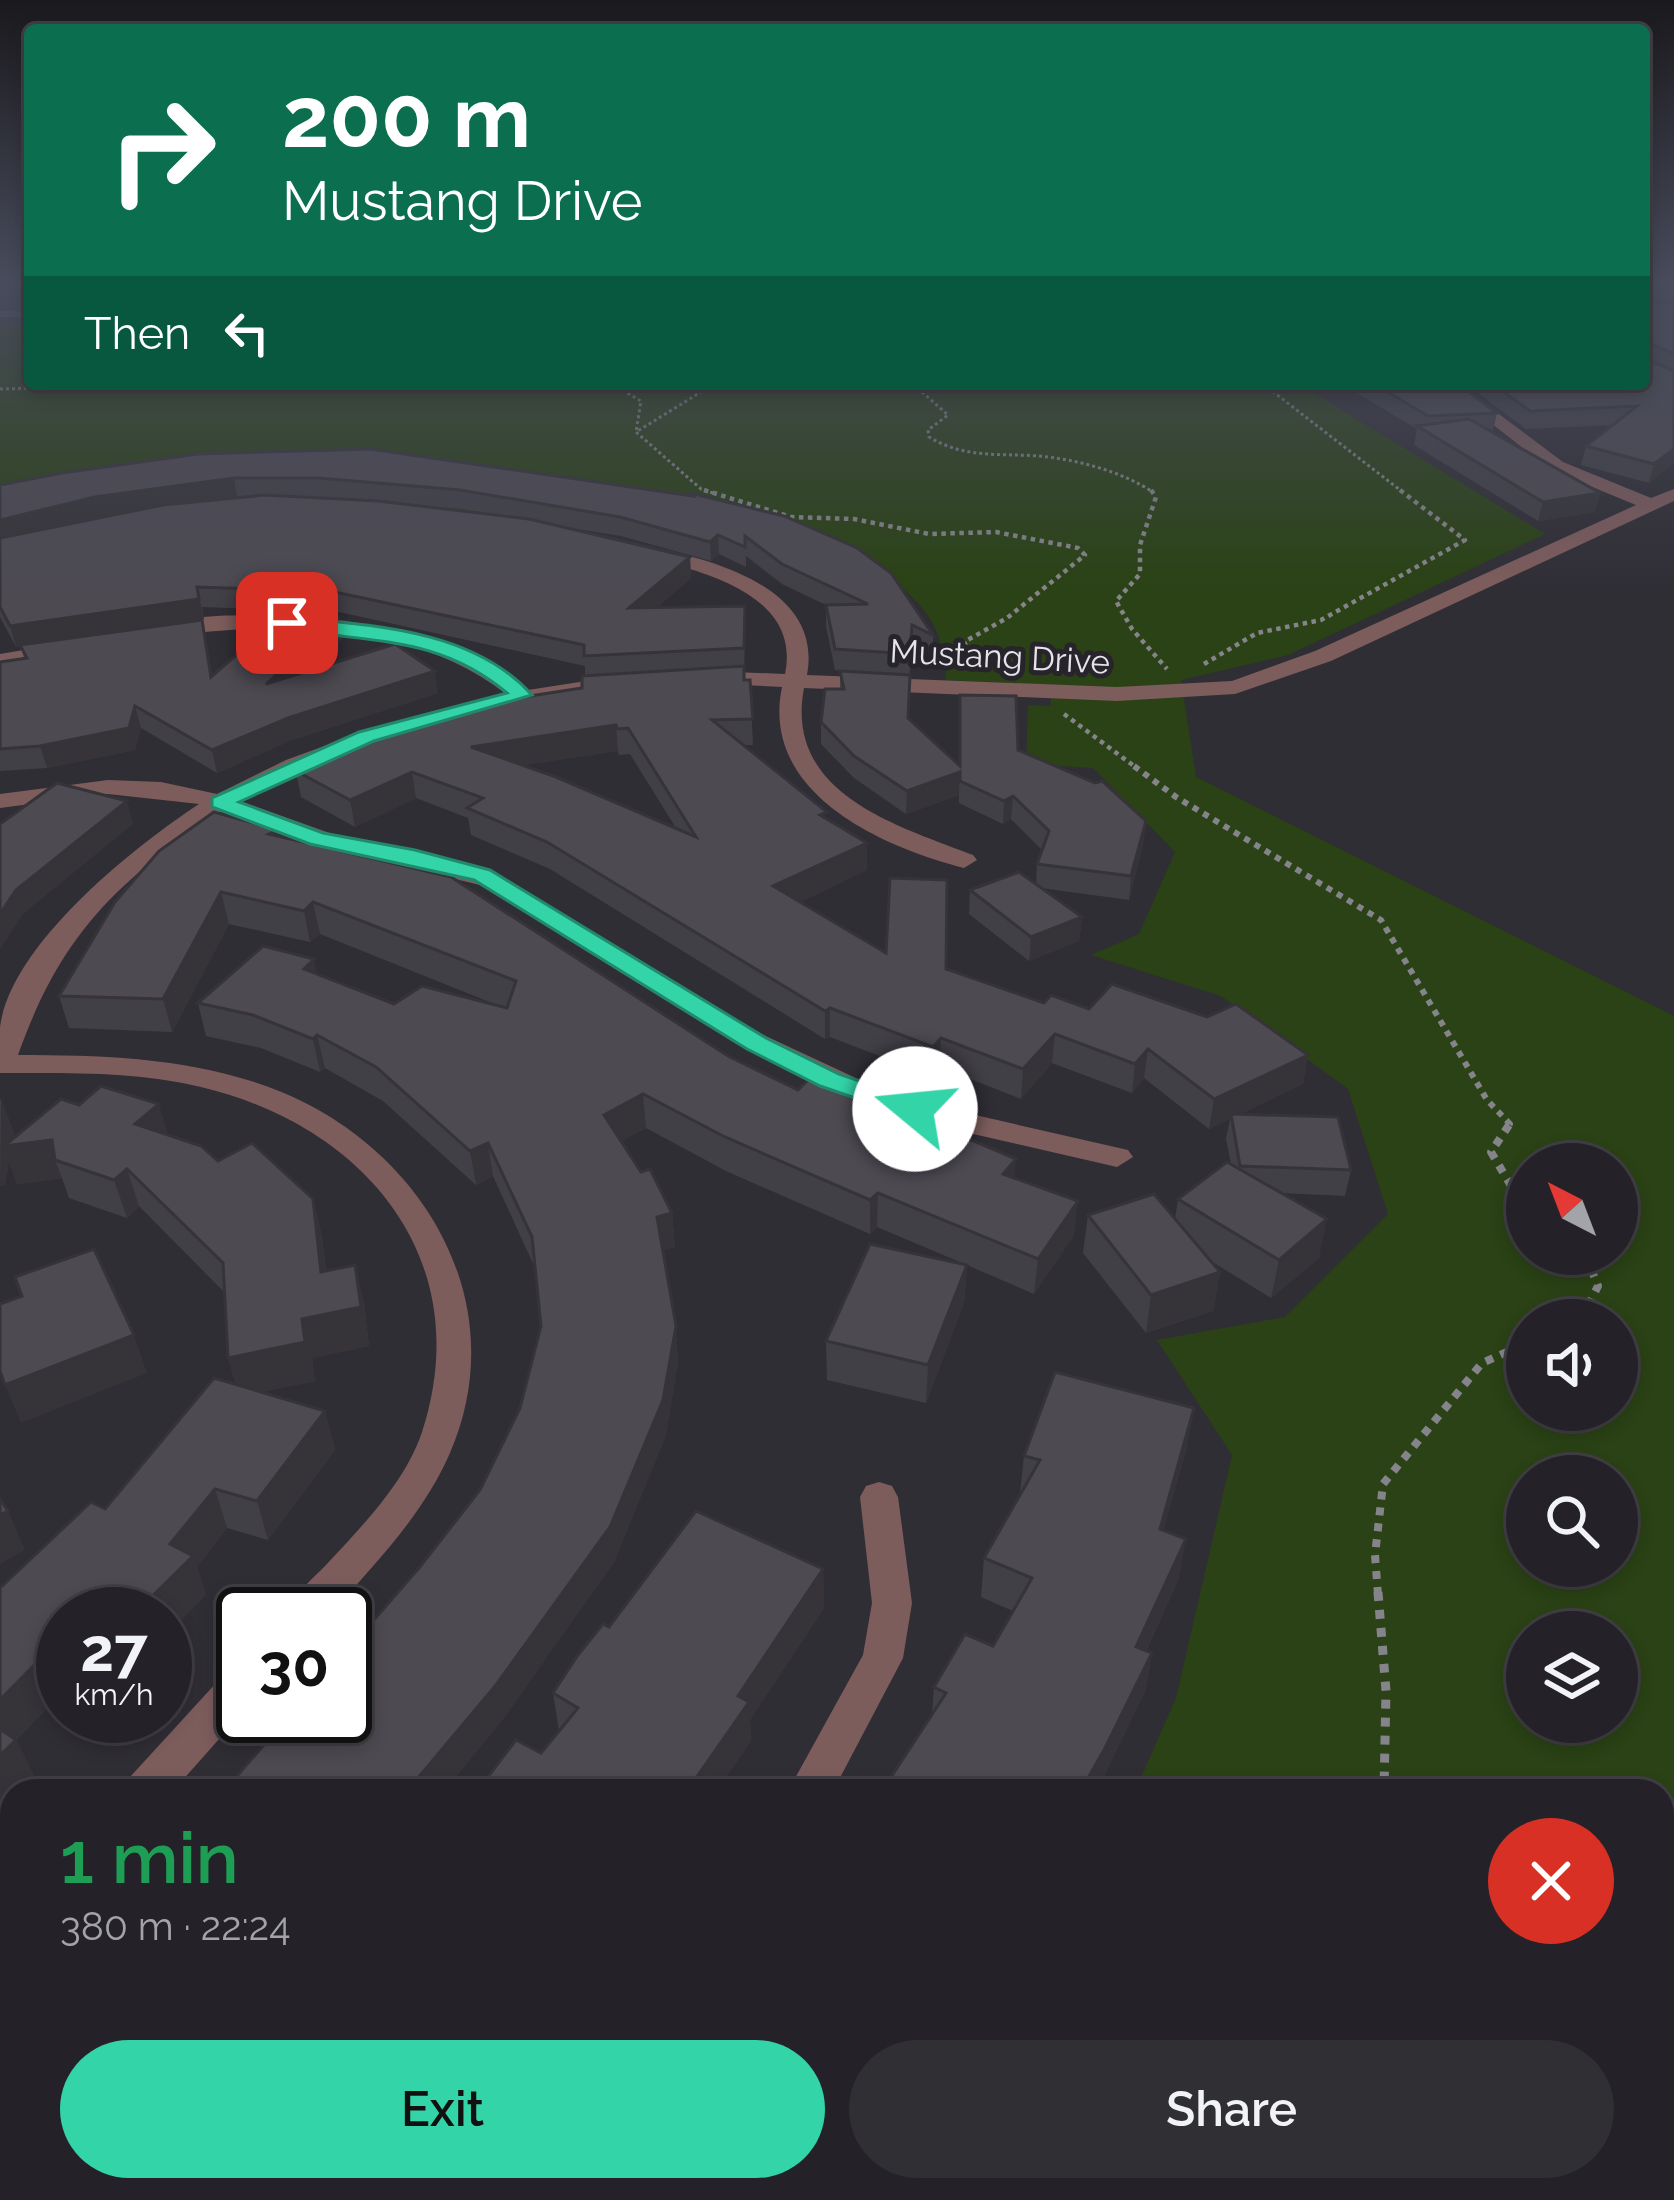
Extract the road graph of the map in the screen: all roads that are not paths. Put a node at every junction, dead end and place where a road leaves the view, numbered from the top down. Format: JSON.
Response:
{"nodes":[{"id":1,"x":1457,"y":390,"type":"edge"},
{"id":2,"x":1663,"y":500,"type":"edge"},
{"id":3,"x":633,"y":550,"type":"edge"},
{"id":4,"x":147,"y":633,"type":"edge"},
{"id":5,"x":77,"y":646,"type":"edge"},
{"id":6,"x":0,"y":660,"type":"edge"},
{"id":7,"x":684,"y":679,"type":"edge"},
{"id":8,"x":794,"y":679,"type":"junction"},
{"id":9,"x":641,"y":682,"type":"edge"},
{"id":10,"x":522,"y":695,"type":"junction"},
{"id":11,"x":0,"y":801,"type":"edge"},
{"id":12,"x":220,"y":802,"type":"junction"},
{"id":13,"x":964,"y":860,"type":"dead end"},
{"id":14,"x":0,"y":1063,"type":"edge"},
{"id":15,"x":1117,"y":1157,"type":"dead end"},
{"id":16,"x":879,"y":1497,"type":"dead end"},
{"id":17,"x":329,"y":1587,"type":"edge"},
{"id":18,"x":216,"y":1713,"type":"edge"},
{"id":19,"x":156,"y":1779,"type":"edge"},
{"id":20,"x":817,"y":1779,"type":"edge"}],
"edges":[{"from":1,"to":2,"type":"street"},
{"from":2,"to":8,"type":"street","name":"Mustang Drive"},
{"from":3,"to":8,"type":"street"},
{"from":4,"to":10,"type":"street"},
{"from":5,"to":6,"type":"street"},
{"from":7,"to":8,"type":"street","name":"Mustang Drive"},
{"from":8,"to":13,"type":"street"},
{"from":9,"to":10,"type":"street"},
{"from":10,"to":12,"type":"street"},
{"from":11,"to":12,"type":"street"},
{"from":12,"to":14,"type":"street"},
{"from":12,"to":15,"type":"street"},
{"from":14,"to":17,"type":"street"},
{"from":16,"to":20,"type":"street"},
{"from":18,"to":19,"type":"street"}]}
